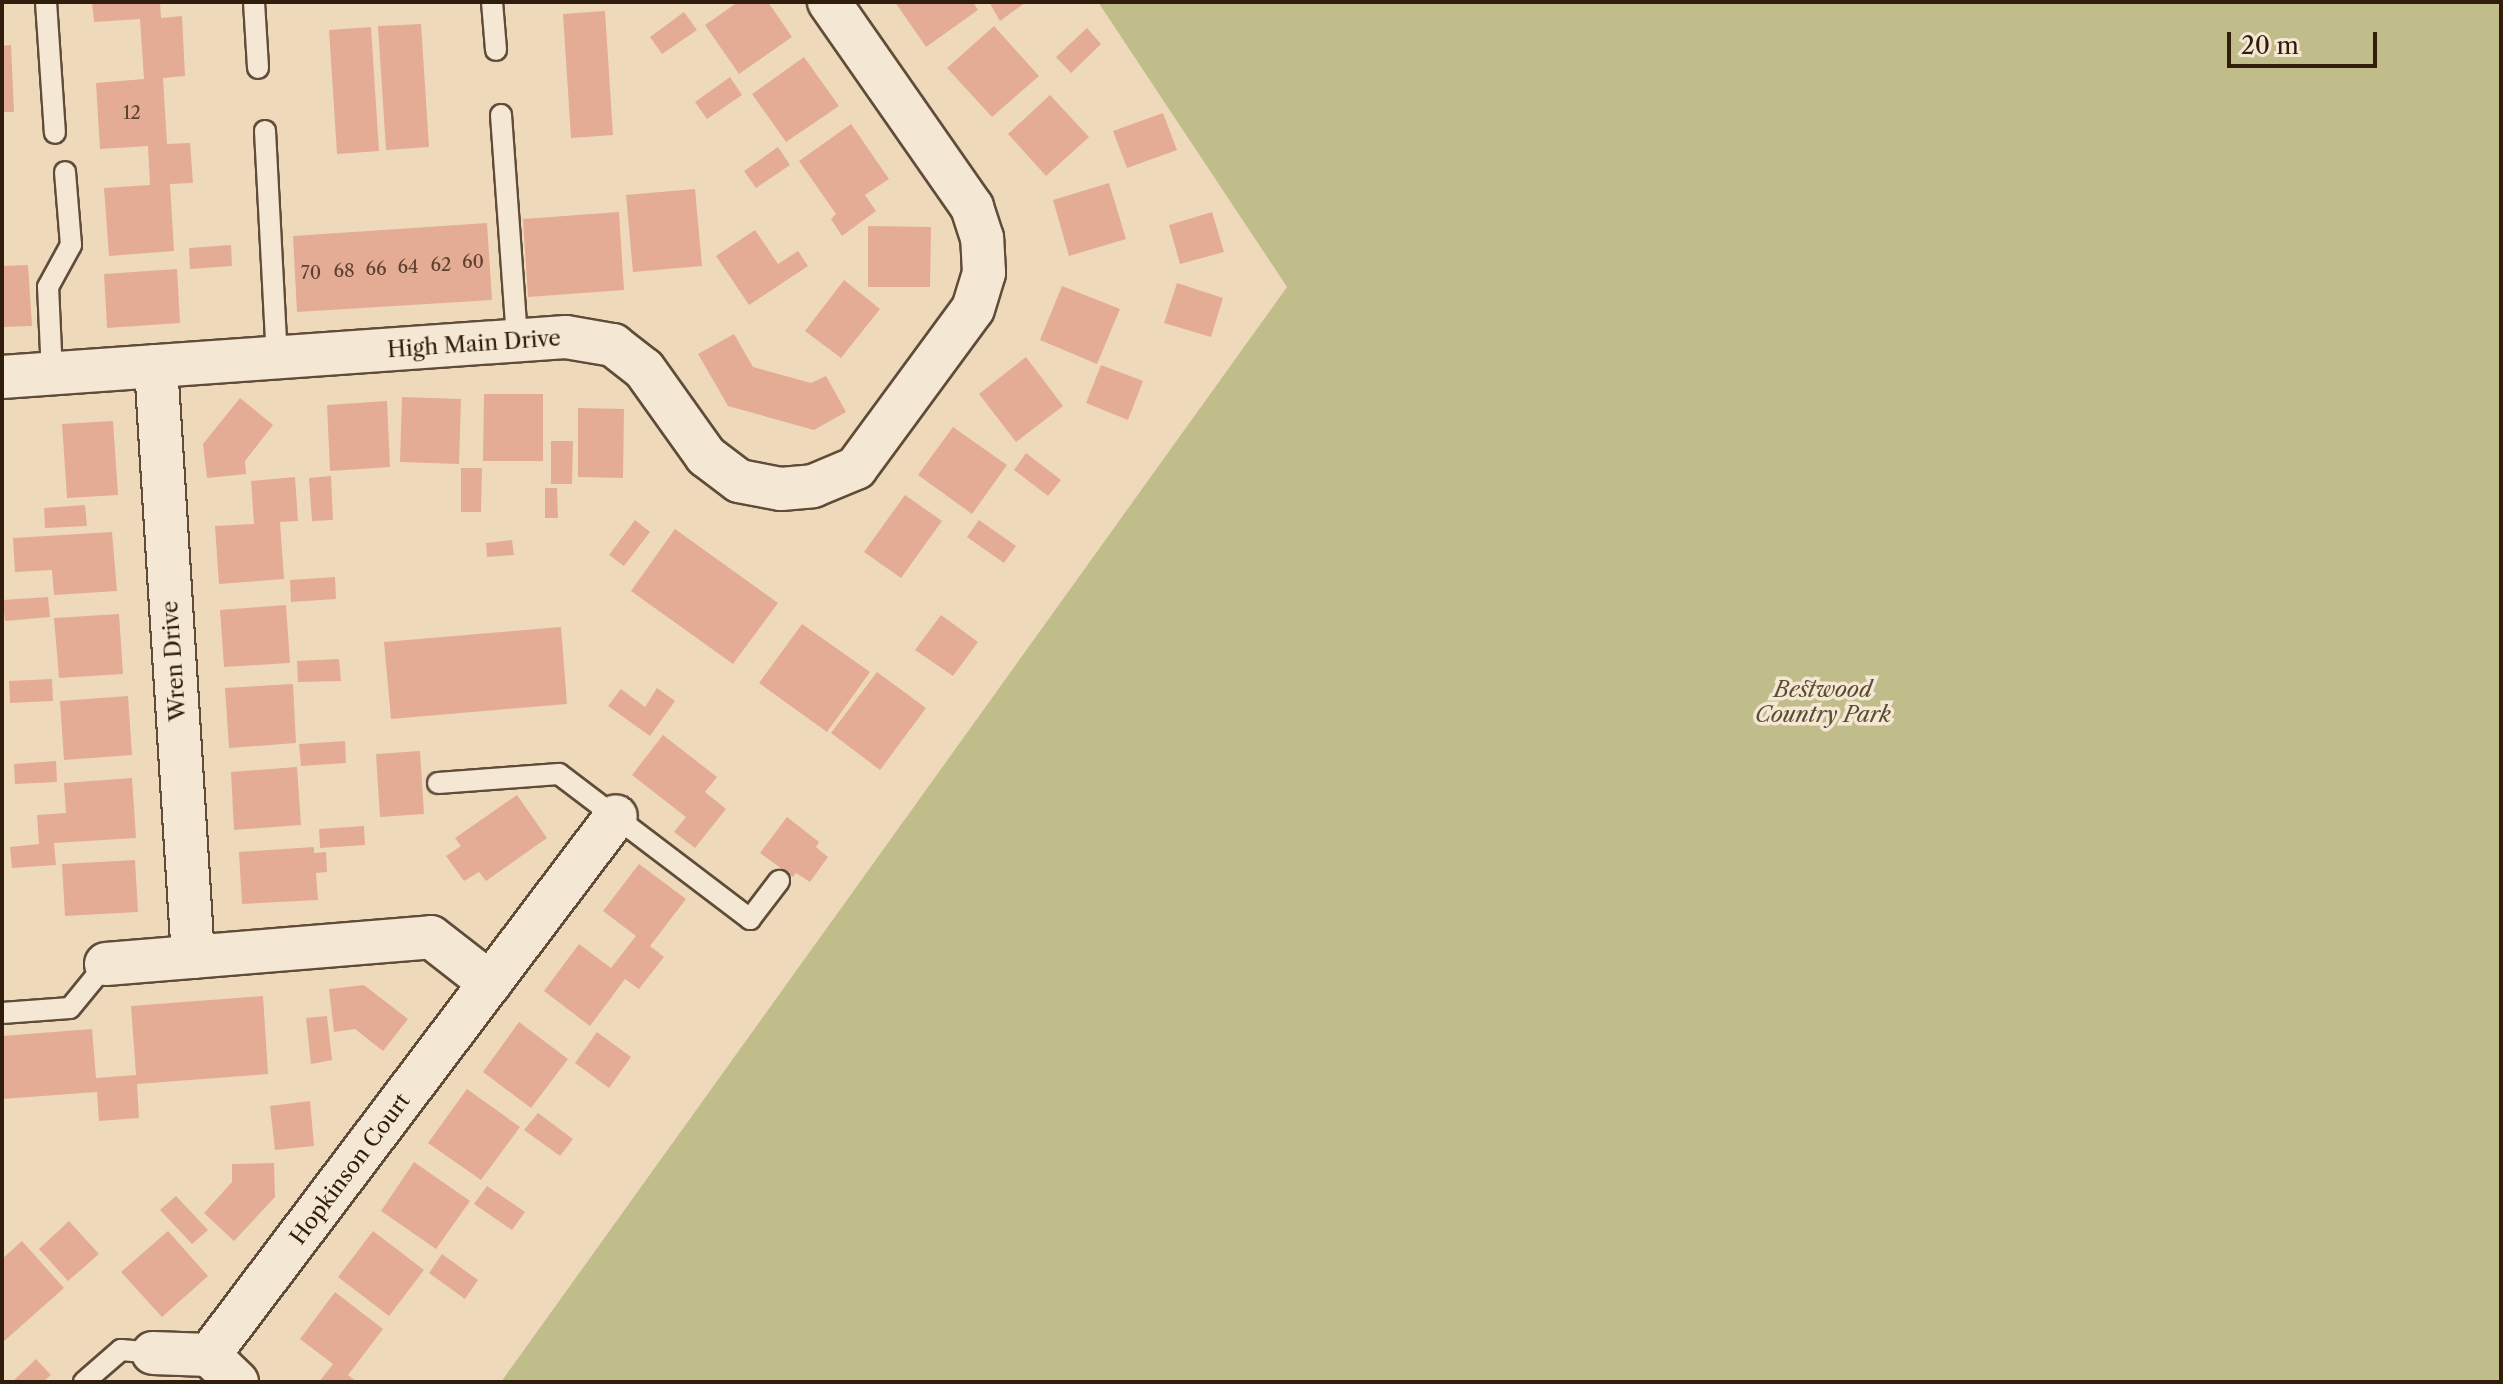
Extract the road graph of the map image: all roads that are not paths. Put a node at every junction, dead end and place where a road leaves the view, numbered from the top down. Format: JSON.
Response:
{"nodes":[{"id":1,"x":46,"y":2,"type":"edge"},
{"id":2,"x":254,"y":2,"type":"edge"},
{"id":3,"x":492,"y":2,"type":"edge"},
{"id":4,"x":829,"y":2,"type":"edge"},
{"id":5,"x":496,"y":50,"type":"dead end"},
{"id":6,"x":258,"y":68,"type":"dead end"},
{"id":7,"x":501,"y":115,"type":"dead end"},
{"id":8,"x":265,"y":131,"type":"dead end"},
{"id":9,"x":55,"y":133,"type":"dead end"},
{"id":10,"x":65,"y":172,"type":"dead end"},
{"id":11,"x":517,"y":340,"type":"junction"},
{"id":12,"x":277,"y":357,"type":"junction"},
{"id":13,"x":156,"y":366,"type":"junction"},
{"id":14,"x":52,"y":374,"type":"junction"},
{"id":15,"x":2,"y":377,"type":"edge"},
{"id":16,"x":438,"y":783,"type":"dead end"},
{"id":17,"x":616,"y":816,"type":"junction"},
{"id":18,"x":779,"y":881,"type":"dead end"},
{"id":19,"x":193,"y":957,"type":"junction"},
{"id":20,"x":106,"y":964,"type":"joint"},
{"id":21,"x":490,"y":983,"type":"junction"},
{"id":22,"x":2,"y":1013,"type":"edge"},
{"id":23,"x":153,"y":1353,"type":"joint"},
{"id":24,"x":223,"y":1368,"type":"edge"},
{"id":25,"x":84,"y":1382,"type":"edge"}],
"edges":[{"from":1,"to":9,"type":"lane"},
{"from":2,"to":6,"type":"lane"},
{"from":3,"to":5,"type":"lane"},
{"from":4,"to":11,"type":"street","name":"High Main Drive"},
{"from":7,"to":11,"type":"lane"},
{"from":8,"to":12,"type":"lane"},
{"from":10,"to":14,"type":"lane"},
{"from":11,"to":12,"type":"street","name":"High Main Drive"},
{"from":12,"to":13,"type":"street","name":"High Main Drive"},
{"from":13,"to":14,"type":"street","name":"High Main Drive"},
{"from":13,"to":19,"type":"street","name":"Wren Drive"},
{"from":14,"to":15,"type":"street","name":"High Main Drive"},
{"from":16,"to":17,"type":"lane"},
{"from":17,"to":18,"type":"lane"},
{"from":17,"to":21,"type":"street","name":"Hopkinson Court"},
{"from":19,"to":20,"type":"street"},
{"from":19,"to":21,"type":"street"},
{"from":20,"to":22,"type":"lane"},
{"from":21,"to":24,"type":"street","name":"Hopkinson Court"},
{"from":23,"to":24,"type":"street","name":"Hopkinson Court"},
{"from":23,"to":25,"type":"lane"}]}
